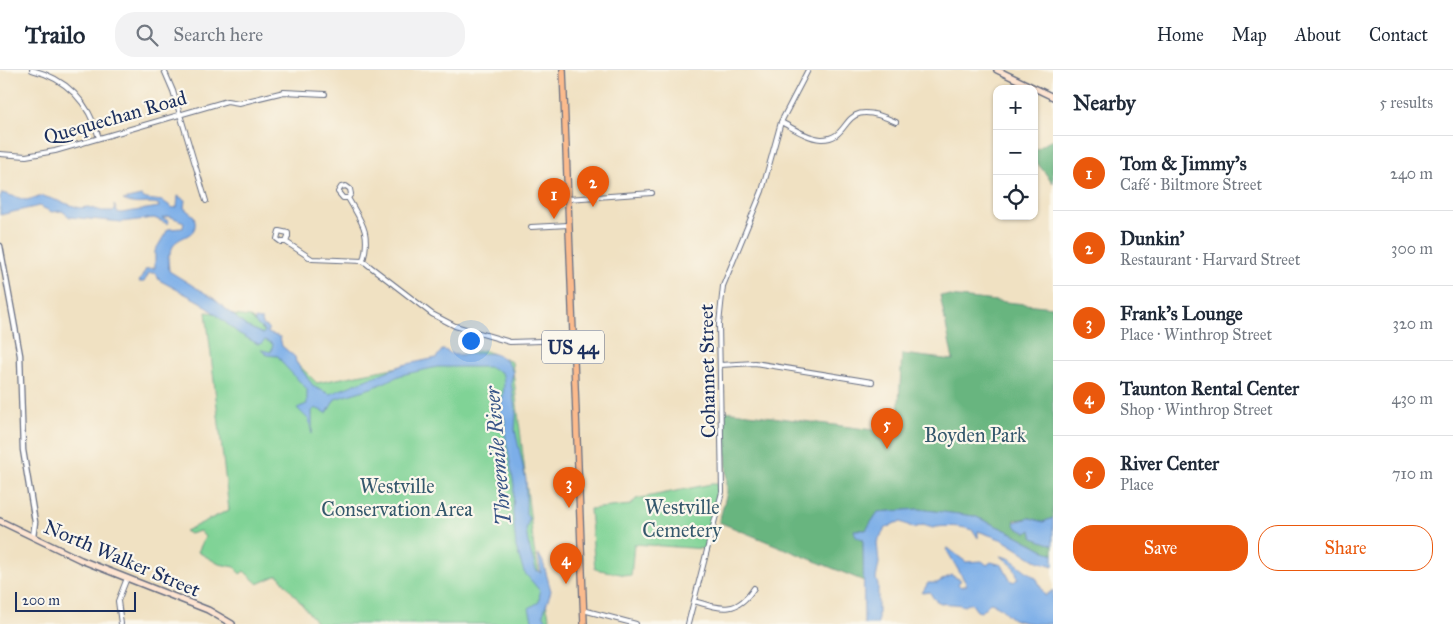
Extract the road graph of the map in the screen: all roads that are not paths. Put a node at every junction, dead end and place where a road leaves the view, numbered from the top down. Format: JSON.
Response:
{"nodes":[{"id":1,"x":32,"y":70,"type":"edge"},
{"id":2,"x":164,"y":70,"type":"edge"},
{"id":3,"x":563,"y":70,"type":"edge"},
{"id":4,"x":808,"y":70,"type":"edge"},
{"id":5,"x":997,"y":70,"type":"edge"},
{"id":6,"x":325,"y":94,"type":"dead end"},
{"id":7,"x":1053,"y":97,"type":"edge"},
{"id":8,"x":181,"y":115,"type":"junction"},
{"id":9,"x":781,"y":122,"type":"junction"},
{"id":10,"x":896,"y":122,"type":"dead end"},
{"id":11,"x":99,"y":138,"type":"junction"},
{"id":12,"x":0,"y":154,"type":"edge"},
{"id":13,"x":652,"y":193,"type":"dead end"},
{"id":14,"x":348,"y":198,"type":"dead end"},
{"id":15,"x":568,"y":199,"type":"junction"},
{"id":16,"x":206,"y":201,"type":"dead end"},
{"id":17,"x":569,"y":225,"type":"junction"},
{"id":18,"x":531,"y":227,"type":"dead end"},
{"id":19,"x":286,"y":242,"type":"dead end"},
{"id":20,"x":0,"y":246,"type":"edge"},
{"id":21,"x":363,"y":261,"type":"junction"},
{"id":22,"x":573,"y":340,"type":"junction"},
{"id":23,"x":720,"y":365,"type":"junction"},
{"id":24,"x":872,"y":382,"type":"dead end"},
{"id":25,"x":0,"y":521,"type":"edge"},
{"id":26,"x":32,"y":537,"type":"junction"},
{"id":27,"x":127,"y":578,"type":"junction"},
{"id":28,"x":754,"y":588,"type":"dead end"},
{"id":29,"x":694,"y":601,"type":"junction"},
{"id":30,"x":583,"y":610,"type":"junction"},
{"id":31,"x":121,"y":624,"type":"edge"},
{"id":32,"x":232,"y":624,"type":"edge"},
{"id":33,"x":584,"y":624,"type":"edge"},
{"id":34,"x":636,"y":624,"type":"edge"},
{"id":35,"x":688,"y":624,"type":"edge"}],
"edges":[{"from":1,"to":11,"type":"street"},
{"from":2,"to":8,"type":"street"},
{"from":3,"to":15,"type":"highway","number":"US 44"},
{"from":4,"to":9,"type":"street","name":"Cohannet Street"},
{"from":5,"to":7,"type":"main road"},
{"from":6,"to":8,"type":"street","name":"Quequechan Road"},
{"from":8,"to":11,"type":"street","name":"Quequechan Road"},
{"from":8,"to":16,"type":"street"},
{"from":9,"to":10,"type":"street"},
{"from":9,"to":23,"type":"street","name":"Cohannet Street"},
{"from":11,"to":12,"type":"street","name":"Quequechan Road"},
{"from":13,"to":15,"type":"street"},
{"from":14,"to":21,"type":"street"},
{"from":15,"to":17,"type":"highway","number":"US 44"},
{"from":17,"to":18,"type":"street"},
{"from":17,"to":22,"type":"highway","number":"US 44"},
{"from":19,"to":21,"type":"street"},
{"from":20,"to":26,"type":"street"},
{"from":21,"to":22,"type":"street"},
{"from":22,"to":30,"type":"highway","number":"US 44"},
{"from":23,"to":24,"type":"street"},
{"from":23,"to":29,"type":"street","name":"Cohannet Street"},
{"from":25,"to":26,"type":"main road","name":"North Walker Street"},
{"from":26,"to":27,"type":"main road","name":"North Walker Street"},
{"from":27,"to":31,"type":"street"},
{"from":27,"to":32,"type":"main road","name":"North Walker Street"},
{"from":28,"to":29,"type":"street"},
{"from":29,"to":35,"type":"street","name":"Cohannet Street"},
{"from":30,"to":33,"type":"highway","number":"US 44"},
{"from":30,"to":34,"type":"street"}]}
